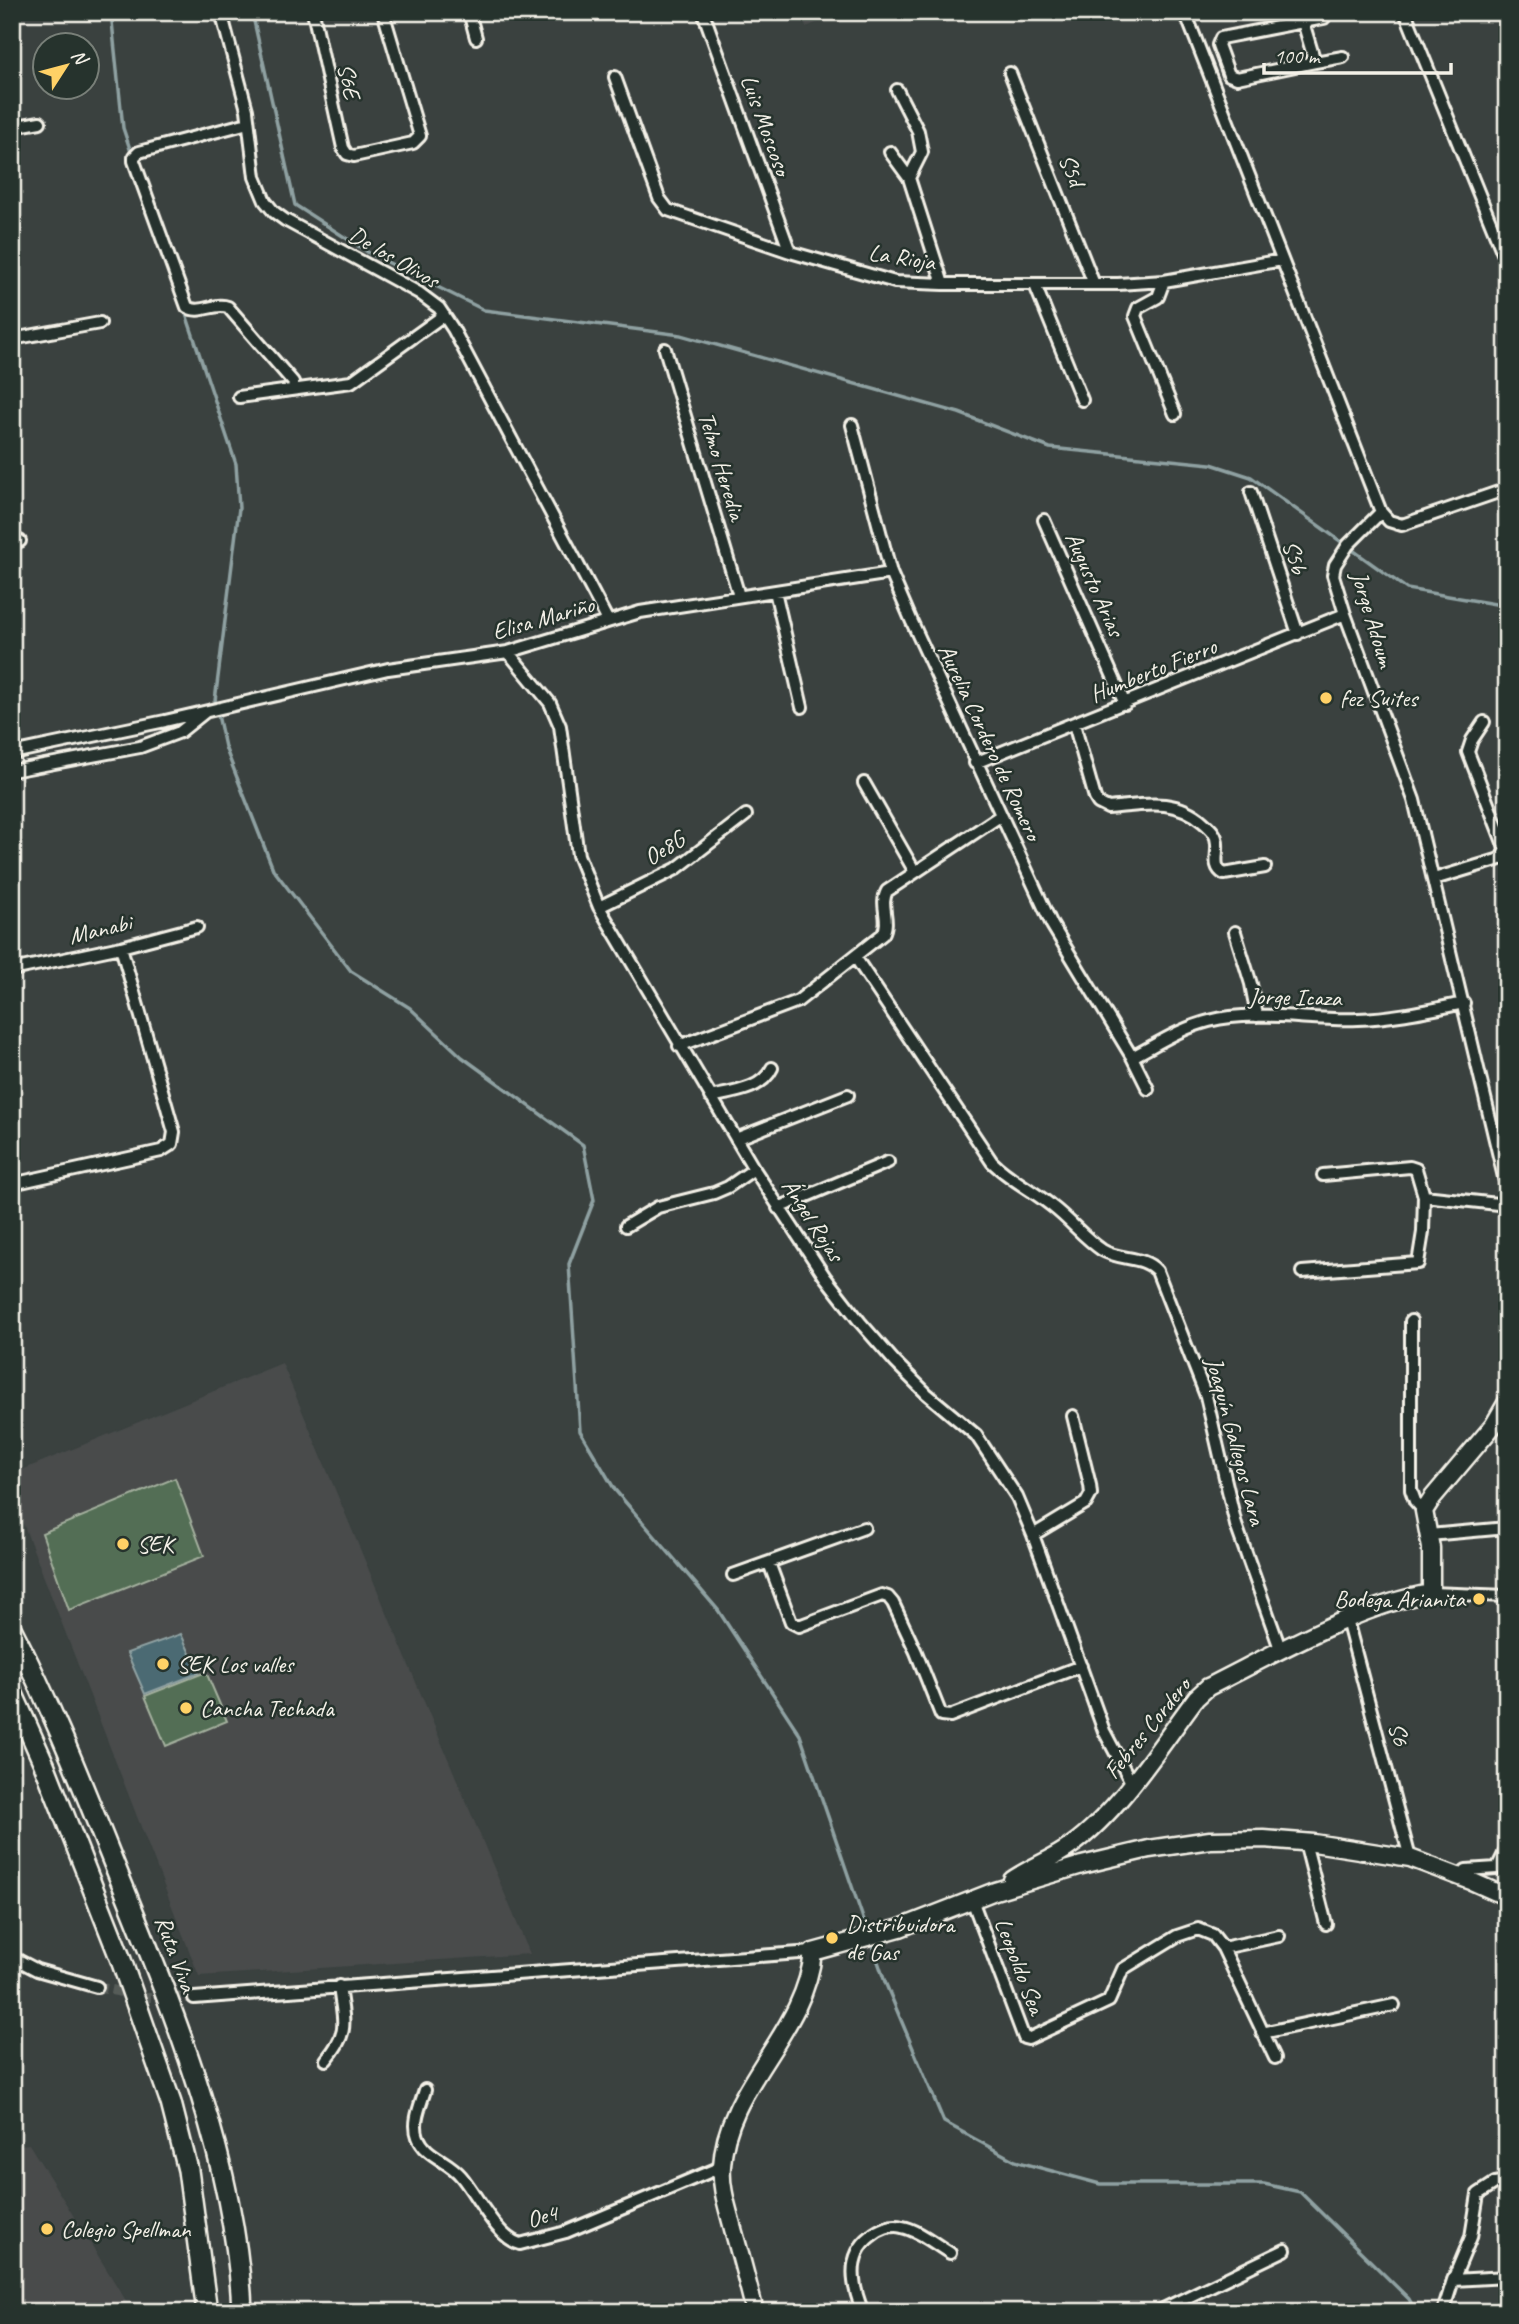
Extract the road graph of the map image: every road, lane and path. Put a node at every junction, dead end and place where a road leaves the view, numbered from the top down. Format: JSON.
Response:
{"nodes":[{"id":1,"x":220,"y":12,"type":"edge"},
{"id":2,"x":313,"y":12,"type":"edge"},
{"id":3,"x":383,"y":12,"type":"edge"},
{"id":4,"x":469,"y":12,"type":"edge"},
{"id":5,"x":703,"y":12,"type":"edge"},
{"id":6,"x":1185,"y":12,"type":"edge"},
{"id":7,"x":1405,"y":12,"type":"edge"},
{"id":8,"x":1324,"y":19,"type":"dead end"},
{"id":9,"x":1303,"y":22,"type":"junction"},
{"id":10,"x":476,"y":38,"type":"dead end"},
{"id":11,"x":1343,"y":57,"type":"dead end"},
{"id":12,"x":1315,"y":62,"type":"junction"},
{"id":13,"x":1224,"y":65,"type":"junction"},
{"id":14,"x":1205,"y":69,"type":"junction"},
{"id":15,"x":1010,"y":73,"type":"dead end"},
{"id":16,"x":615,"y":76,"type":"dead end"},
{"id":17,"x":897,"y":90,"type":"dead end"},
{"id":18,"x":40,"y":122,"type":"dead end"},
{"id":19,"x":248,"y":123,"type":"junction"},
{"id":20,"x":12,"y":127,"type":"edge"},
{"id":21,"x":890,"y":152,"type":"dead end"},
{"id":22,"x":909,"y":178,"type":"junction"},
{"id":23,"x":790,"y":251,"type":"junction"},
{"id":24,"x":1282,"y":260,"type":"junction"},
{"id":25,"x":1507,"y":263,"type":"edge"},
{"id":26,"x":1164,"y":281,"type":"junction"},
{"id":27,"x":1094,"y":284,"type":"junction"},
{"id":28,"x":943,"y":285,"type":"junction"},
{"id":29,"x":1035,"y":285,"type":"junction"},
{"id":30,"x":444,"y":315,"type":"junction"},
{"id":31,"x":100,"y":323,"type":"dead end"},
{"id":32,"x":12,"y":339,"type":"edge"},
{"id":33,"x":665,"y":349,"type":"dead end"},
{"id":34,"x":293,"y":382,"type":"dead end"},
{"id":35,"x":239,"y":397,"type":"dead end"},
{"id":36,"x":1082,"y":400,"type":"dead end"},
{"id":37,"x":1175,"y":414,"type":"dead end"},
{"id":38,"x":852,"y":425,"type":"dead end"},
{"id":39,"x":1507,"y":489,"type":"edge"},
{"id":40,"x":1251,"y":492,"type":"dead end"},
{"id":41,"x":1378,"y":515,"type":"junction"},
{"id":42,"x":1044,"y":520,"type":"dead end"},
{"id":43,"x":891,"y":573,"type":"junction"},
{"id":44,"x":775,"y":591,"type":"junction"},
{"id":45,"x":739,"y":596,"type":"junction"},
{"id":46,"x":1345,"y":614,"type":"junction"},
{"id":47,"x":608,"y":621,"type":"junction"},
{"id":48,"x":1298,"y":634,"type":"junction"},
{"id":49,"x":508,"y":652,"type":"junction"},
{"id":50,"x":1125,"y":704,"type":"junction"},
{"id":51,"x":802,"y":707,"type":"dead end"},
{"id":52,"x":207,"y":710,"type":"junction"},
{"id":53,"x":1484,"y":722,"type":"dead end"},
{"id":54,"x":1074,"y":724,"type":"junction"},
{"id":55,"x":73,"y":741,"type":"junction"},
{"id":56,"x":12,"y":753,"type":"edge"},
{"id":57,"x":78,"y":759,"type":"junction"},
{"id":58,"x":975,"y":763,"type":"junction"},
{"id":59,"x":12,"y":771,"type":"edge"},
{"id":60,"x":864,"y":783,"type":"dead end"},
{"id":61,"x":746,"y":815,"type":"dead end"},
{"id":62,"x":1000,"y":816,"type":"junction"},
{"id":63,"x":1265,"y":867,"type":"dead end"},
{"id":64,"x":915,"y":872,"type":"junction"},
{"id":65,"x":1434,"y":879,"type":"junction"},
{"id":66,"x":599,"y":907,"type":"junction"},
{"id":67,"x":197,"y":927,"type":"dead end"},
{"id":68,"x":1235,"y":932,"type":"dead end"},
{"id":69,"x":121,"y":947,"type":"junction"},
{"id":70,"x":855,"y":957,"type":"junction"},
{"id":71,"x":12,"y":970,"type":"edge"},
{"id":72,"x":1464,"y":1003,"type":"junction"},
{"id":73,"x":1256,"y":1016,"type":"junction"},
{"id":74,"x":680,"y":1046,"type":"junction"},
{"id":75,"x":1132,"y":1057,"type":"junction"},
{"id":76,"x":772,"y":1068,"type":"dead end"},
{"id":77,"x":1148,"y":1089,"type":"dead end"},
{"id":78,"x":848,"y":1095,"type":"dead end"},
{"id":79,"x":710,"y":1097,"type":"junction"},
{"id":80,"x":736,"y":1139,"type":"junction"},
{"id":81,"x":888,"y":1163,"type":"dead end"},
{"id":82,"x":754,"y":1169,"type":"junction"},
{"id":83,"x":1323,"y":1174,"type":"dead end"},
{"id":84,"x":12,"y":1184,"type":"edge"},
{"id":85,"x":1507,"y":1190,"type":"edge"},
{"id":86,"x":1424,"y":1196,"type":"junction"},
{"id":87,"x":1507,"y":1205,"type":"edge"},
{"id":88,"x":778,"y":1208,"type":"junction"},
{"id":89,"x":626,"y":1226,"type":"dead end"},
{"id":90,"x":1302,"y":1272,"type":"dead end"},
{"id":91,"x":1411,"y":1321,"type":"dead end"},
{"id":92,"x":1507,"y":1402,"type":"edge"},
{"id":93,"x":1073,"y":1416,"type":"dead end"},
{"id":94,"x":1424,"y":1511,"type":"junction"},
{"id":95,"x":864,"y":1528,"type":"dead end"},
{"id":96,"x":1507,"y":1528,"type":"edge"},
{"id":97,"x":1033,"y":1535,"type":"junction"},
{"id":98,"x":1429,"y":1535,"type":"junction"},
{"id":99,"x":769,"y":1563,"type":"junction"},
{"id":100,"x":733,"y":1575,"type":"dead end"},
{"id":101,"x":1431,"y":1593,"type":"junction"},
{"id":102,"x":1507,"y":1596,"type":"edge"},
{"id":103,"x":1347,"y":1620,"type":"junction"},
{"id":104,"x":12,"y":1630,"type":"edge"},
{"id":105,"x":1281,"y":1651,"type":"junction"},
{"id":106,"x":1081,"y":1666,"type":"junction"},
{"id":107,"x":12,"y":1692,"type":"edge"},
{"id":108,"x":1132,"y":1784,"type":"junction"},
{"id":109,"x":1305,"y":1842,"type":"junction"},
{"id":110,"x":1507,"y":1848,"type":"edge"},
{"id":111,"x":1410,"y":1858,"type":"junction"},
{"id":112,"x":1460,"y":1876,"type":"junction"},
{"id":113,"x":995,"y":1891,"type":"junction"},
{"id":114,"x":1507,"y":1897,"type":"edge"},
{"id":115,"x":972,"y":1900,"type":"junction"},
{"id":116,"x":1326,"y":1924,"type":"dead end"},
{"id":117,"x":1279,"y":1936,"type":"dead end"},
{"id":118,"x":1223,"y":1948,"type":"junction"},
{"id":119,"x":813,"y":1952,"type":"junction"},
{"id":120,"x":12,"y":1957,"type":"edge"},
{"id":121,"x":339,"y":1986,"type":"junction"},
{"id":122,"x":97,"y":1987,"type":"tunnel mouth"},
{"id":123,"x":194,"y":1998,"type":"tunnel mouth"},
{"id":124,"x":1394,"y":2006,"type":"dead end"},
{"id":125,"x":1262,"y":2033,"type":"junction"},
{"id":126,"x":1275,"y":2058,"type":"dead end"},
{"id":127,"x":326,"y":2060,"type":"dead end"},
{"id":128,"x":425,"y":2090,"type":"dead end"},
{"id":129,"x":721,"y":2167,"type":"junction"},
{"id":130,"x":1507,"y":2181,"type":"edge"},
{"id":131,"x":196,"y":2237,"type":"junction"},
{"id":132,"x":1285,"y":2250,"type":"dead end"},
{"id":133,"x":950,"y":2253,"type":"dead end"},
{"id":134,"x":1507,"y":2277,"type":"edge"},
{"id":135,"x":1453,"y":2280,"type":"junction"},
{"id":136,"x":194,"y":2312,"type":"edge"},
{"id":137,"x":207,"y":2312,"type":"edge"},
{"id":138,"x":242,"y":2312,"type":"edge"},
{"id":139,"x":755,"y":2312,"type":"edge"},
{"id":140,"x":863,"y":2312,"type":"edge"},
{"id":141,"x":1157,"y":2312,"type":"edge"},
{"id":142,"x":1443,"y":2312,"type":"edge"}],
"edges":[{"from":1,"to":19,"type":"street","name":"De los Olivos"},
{"from":2,"to":3,"type":"street","name":"S6E"},
{"from":4,"to":10,"type":"street"},
{"from":5,"to":23,"type":"street","name":"Luis Moscoso"},
{"from":6,"to":14,"type":"street"},
{"from":7,"to":25,"type":"street"},
{"from":8,"to":9,"type":"street"},
{"from":9,"to":12,"type":"street"},
{"from":9,"to":13,"type":"street"},
{"from":11,"to":12,"type":"street"},
{"from":12,"to":13,"type":"street"},
{"from":13,"to":14,"type":"street"},
{"from":14,"to":24,"type":"street"},
{"from":15,"to":27,"type":"street","name":"S5d"},
{"from":16,"to":23,"type":"street","name":"La Rioja"},
{"from":17,"to":22,"type":"street"},
{"from":18,"to":20,"type":"street"},
{"from":19,"to":30,"type":"street","name":"De los Olivos"},
{"from":19,"to":34,"type":"street"},
{"from":21,"to":22,"type":"street"},
{"from":22,"to":28,"type":"street"},
{"from":23,"to":28,"type":"street","name":"La Rioja"},
{"from":24,"to":26,"type":"street","name":"La Rioja"},
{"from":24,"to":41,"type":"street"},
{"from":26,"to":27,"type":"street","name":"La Rioja"},
{"from":26,"to":37,"type":"street"},
{"from":27,"to":29,"type":"street","name":"La Rioja"},
{"from":28,"to":29,"type":"street","name":"La Rioja"},
{"from":29,"to":36,"type":"street"},
{"from":30,"to":35,"type":"street"},
{"from":30,"to":47,"type":"street","name":"De los Olivos"},
{"from":31,"to":32,"type":"street"},
{"from":33,"to":45,"type":"street","name":"Telmo Heredia"},
{"from":38,"to":43,"type":"street","name":"Aurelia Cordero de Romero"},
{"from":39,"to":41,"type":"street"},
{"from":40,"to":48,"type":"street","name":"S5b"},
{"from":41,"to":46,"type":"street","name":"Jorge Adoum"},
{"from":42,"to":50,"type":"street","name":"Augusto Arias"},
{"from":43,"to":44,"type":"street","name":"Elisa Mariño"},
{"from":43,"to":58,"type":"street","name":"Aurelia Cordero de Romero"},
{"from":44,"to":45,"type":"street","name":"Elisa Mariño"},
{"from":44,"to":51,"type":"street"},
{"from":45,"to":47,"type":"street","name":"Elisa Mariño"},
{"from":46,"to":48,"type":"street","name":"Humberto Fierro"},
{"from":46,"to":65,"type":"street","name":"Jorge Adoum"},
{"from":47,"to":49,"type":"street","name":"Elisa Mariño"},
{"from":48,"to":50,"type":"street","name":"Humberto Fierro"},
{"from":49,"to":52,"type":"street","name":"Elisa Mariño"},
{"from":49,"to":66,"type":"street","name":"Ángel Rojas"},
{"from":50,"to":54,"type":"street","name":"Humberto Fierro"},
{"from":52,"to":55,"type":"street","name":"Elisa Mariño"},
{"from":52,"to":57,"type":"street","name":"Elisa Mariño"},
{"from":53,"to":65,"type":"street"},
{"from":54,"to":58,"type":"street","name":"Humberto Fierro"},
{"from":54,"to":63,"type":"street"},
{"from":55,"to":56,"type":"street","name":"Elisa Mariño"},
{"from":55,"to":57,"type":"street"},
{"from":57,"to":59,"type":"street","name":"Elisa Mariño"},
{"from":58,"to":62,"type":"street","name":"Aurelia Cordero de Romero"},
{"from":60,"to":64,"type":"street"},
{"from":61,"to":66,"type":"street","name":"Oe8G"},
{"from":62,"to":64,"type":"street"},
{"from":62,"to":75,"type":"street","name":"Aurelia Cordero de Romero"},
{"from":64,"to":70,"type":"street"},
{"from":65,"to":72,"type":"street","name":"Jorge Adoum"},
{"from":66,"to":74,"type":"street","name":"Ángel Rojas"},
{"from":67,"to":69,"type":"street","name":"Manabi"},
{"from":68,"to":73,"type":"street"},
{"from":69,"to":71,"type":"street","name":"Manabi"},
{"from":69,"to":84,"type":"street"},
{"from":70,"to":74,"type":"street"},
{"from":70,"to":105,"type":"street","name":"Joaquín Gallegos Lara"},
{"from":72,"to":73,"type":"street","name":"Jorge Icaza"},
{"from":72,"to":85,"type":"street","name":"Jorge Adoum"},
{"from":73,"to":75,"type":"street","name":"Jorge Icaza"},
{"from":74,"to":79,"type":"street","name":"Ángel Rojas"},
{"from":75,"to":77,"type":"street","name":"Aurelia Cordero de Romero"},
{"from":76,"to":79,"type":"street"},
{"from":78,"to":80,"type":"street"},
{"from":79,"to":80,"type":"street","name":"Ángel Rojas"},
{"from":80,"to":82,"type":"street","name":"Ángel Rojas"},
{"from":81,"to":88,"type":"street"},
{"from":82,"to":88,"type":"street","name":"Ángel Rojas"},
{"from":82,"to":89,"type":"street"},
{"from":83,"to":86,"type":"street"},
{"from":86,"to":87,"type":"street"},
{"from":86,"to":90,"type":"street"},
{"from":88,"to":97,"type":"street","name":"Ángel Rojas"},
{"from":91,"to":94,"type":"street"},
{"from":92,"to":94,"type":"street"},
{"from":93,"to":97,"type":"street"},
{"from":94,"to":98,"type":"street"},
{"from":95,"to":99,"type":"street"},
{"from":96,"to":98,"type":"street"},
{"from":97,"to":106,"type":"street","name":"Ángel Rojas"},
{"from":98,"to":101,"type":"street"},
{"from":99,"to":100,"type":"street"},
{"from":99,"to":106,"type":"street"},
{"from":101,"to":102,"type":"street"},
{"from":101,"to":103,"type":"street","name":"Febres Cordero"},
{"from":103,"to":105,"type":"street","name":"Febres Cordero"},
{"from":103,"to":111,"type":"street","name":"S6"},
{"from":104,"to":138,"type":"highway","name":"Ruta Viva"},
{"from":105,"to":108,"type":"street","name":"Febres Cordero"},
{"from":106,"to":108,"type":"street","name":"Ángel Rojas"},
{"from":107,"to":131,"type":"highway"},
{"from":108,"to":113,"type":"street","name":"Febres Cordero"},
{"from":109,"to":111,"type":"street"},
{"from":109,"to":113,"type":"street"},
{"from":109,"to":116,"type":"street"},
{"from":110,"to":112,"type":"street"},
{"from":111,"to":112,"type":"street"},
{"from":112,"to":114,"type":"street"},
{"from":113,"to":115,"type":"street"},
{"from":115,"to":118,"type":"street","name":"Leopoldo Sea"},
{"from":115,"to":119,"type":"street"},
{"from":117,"to":118,"type":"street"},
{"from":118,"to":125,"type":"street"},
{"from":119,"to":121,"type":"street"},
{"from":119,"to":129,"type":"street"},
{"from":120,"to":122,"type":"street"},
{"from":121,"to":123,"type":"street"},
{"from":121,"to":127,"type":"street"},
{"from":124,"to":125,"type":"street"},
{"from":125,"to":126,"type":"street"},
{"from":128,"to":129,"type":"street","name":"Oe4"},
{"from":129,"to":139,"type":"street"},
{"from":130,"to":135,"type":"street"},
{"from":131,"to":136,"type":"highway"},
{"from":131,"to":137,"type":"highway"},
{"from":132,"to":141,"type":"street"},
{"from":133,"to":140,"type":"street"},
{"from":134,"to":135,"type":"street"},
{"from":135,"to":142,"type":"street"}]}
